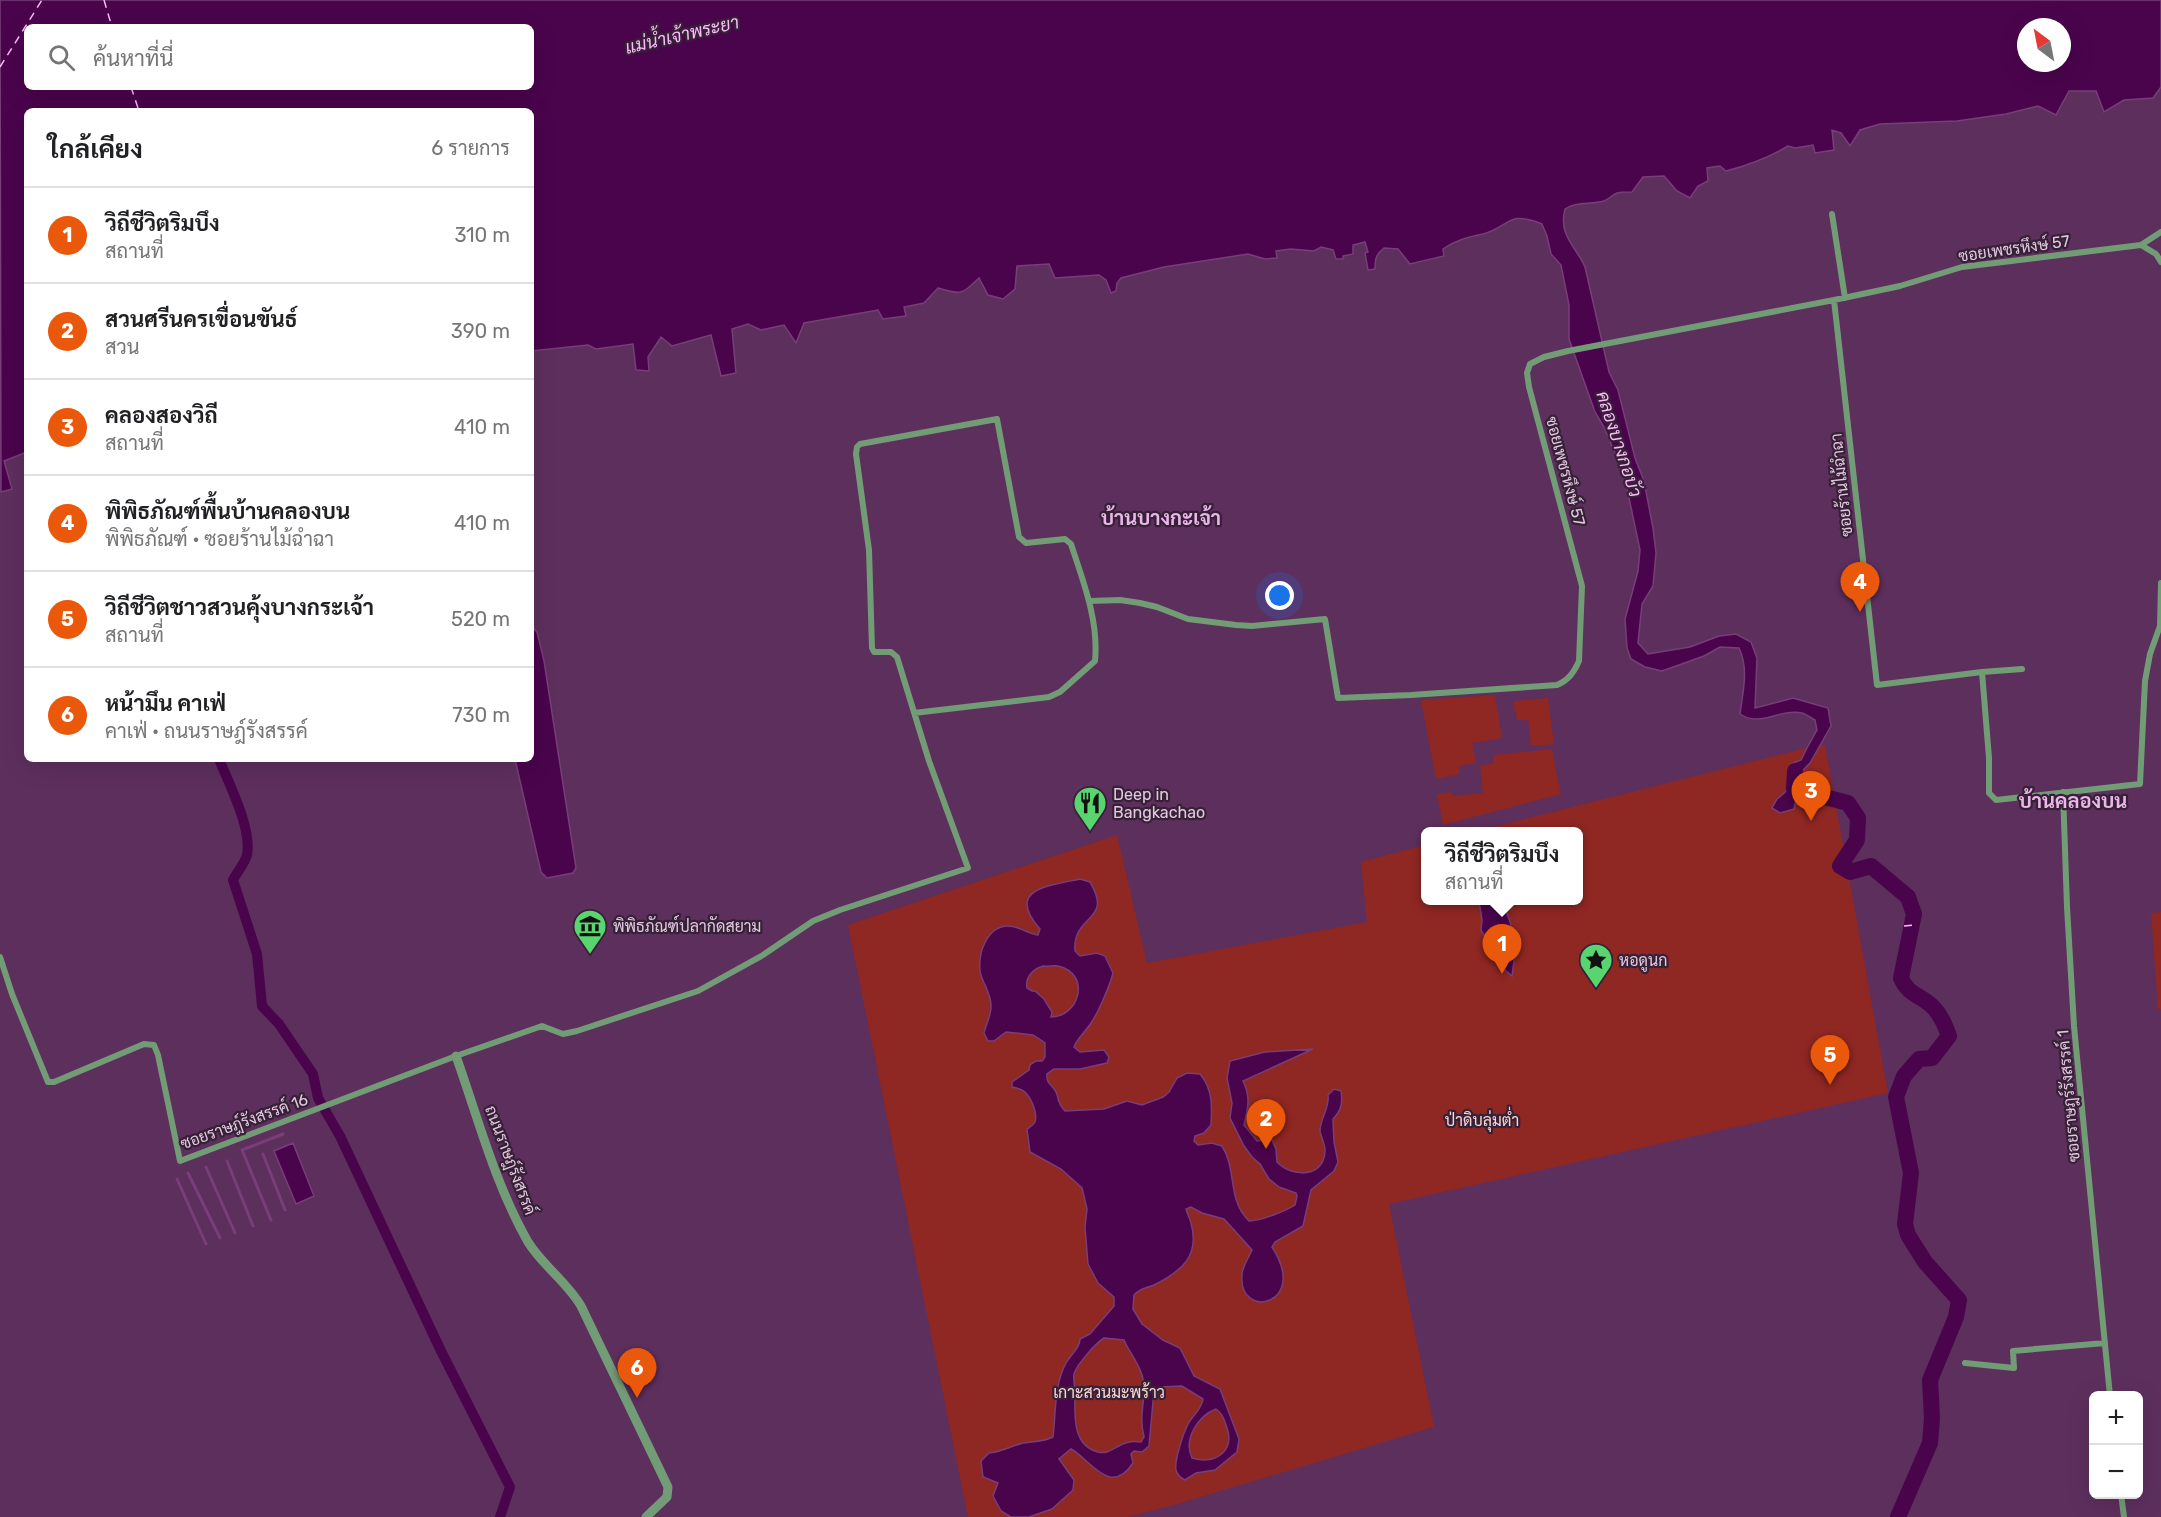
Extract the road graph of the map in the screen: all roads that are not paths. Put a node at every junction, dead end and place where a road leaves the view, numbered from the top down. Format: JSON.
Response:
{"nodes":[{"id":1,"x":1832,"y":214,"type":"dead end"},
{"id":2,"x":2161,"y":232,"type":"edge"},
{"id":3,"x":2141,"y":245,"type":"junction"},
{"id":4,"x":2161,"y":262,"type":"edge"},
{"id":5,"x":1845,"y":298,"type":"junction"},
{"id":6,"x":1834,"y":300,"type":"junction"},
{"id":7,"x":2161,"y":583,"type":"edge"},
{"id":8,"x":1090,"y":601,"type":"junction"},
{"id":9,"x":2022,"y":669,"type":"dead end"},
{"id":10,"x":1982,"y":672,"type":"junction"},
{"id":11,"x":914,"y":713,"type":"junction"},
{"id":12,"x":2063,"y":792,"type":"junction"},
{"id":13,"x":0,"y":957,"type":"edge"},
{"id":14,"x":456,"y":1056,"type":"junction"},
{"id":15,"x":2105,"y":1343,"type":"junction"},
{"id":16,"x":1965,"y":1363,"type":"dead end"},
{"id":17,"x":2109,"y":1391,"type":"edge"},
{"id":18,"x":2122,"y":1499,"type":"edge"},
{"id":19,"x":646,"y":1517,"type":"edge"},
{"id":20,"x":2124,"y":1517,"type":"edge"}],
"edges":[{"from":1,"to":5,"type":"street"},
{"from":2,"to":3,"type":"street","name":"ซอยเพชรหึงษ์ 57"},
{"from":3,"to":4,"type":"street"},
{"from":3,"to":5,"type":"street","name":"ซอยเพชรหึงษ์ 57"},
{"from":5,"to":6,"type":"street","name":"ซอยเพชรหึงษ์ 57"},
{"from":6,"to":8,"type":"street","name":"ซอยเพชรหึงษ์ 57"},
{"from":6,"to":10,"type":"street","name":"ซอยร้านไม้ฉำฉา"},
{"from":7,"to":12,"type":"street"},
{"from":8,"to":11,"type":"street"},
{"from":8,"to":11,"type":"street"},
{"from":9,"to":10,"type":"street"},
{"from":10,"to":12,"type":"street"},
{"from":11,"to":14,"type":"street","name":"ซอยราษฎ์รังสรรค์ 16"},
{"from":12,"to":15,"type":"street","name":"ซอยราษฎร์รังสรรค์ 1"},
{"from":13,"to":14,"type":"street","name":"ซอยราษฎ์รังสรรค์ 16"},
{"from":14,"to":19,"type":"street","name":"ถนนราษฎ์รังสรรค์"},
{"from":15,"to":16,"type":"street"},
{"from":15,"to":17,"type":"street","name":"ซอยราษฎร์รังสรรค์ 1"},
{"from":18,"to":20,"type":"street"}]}
